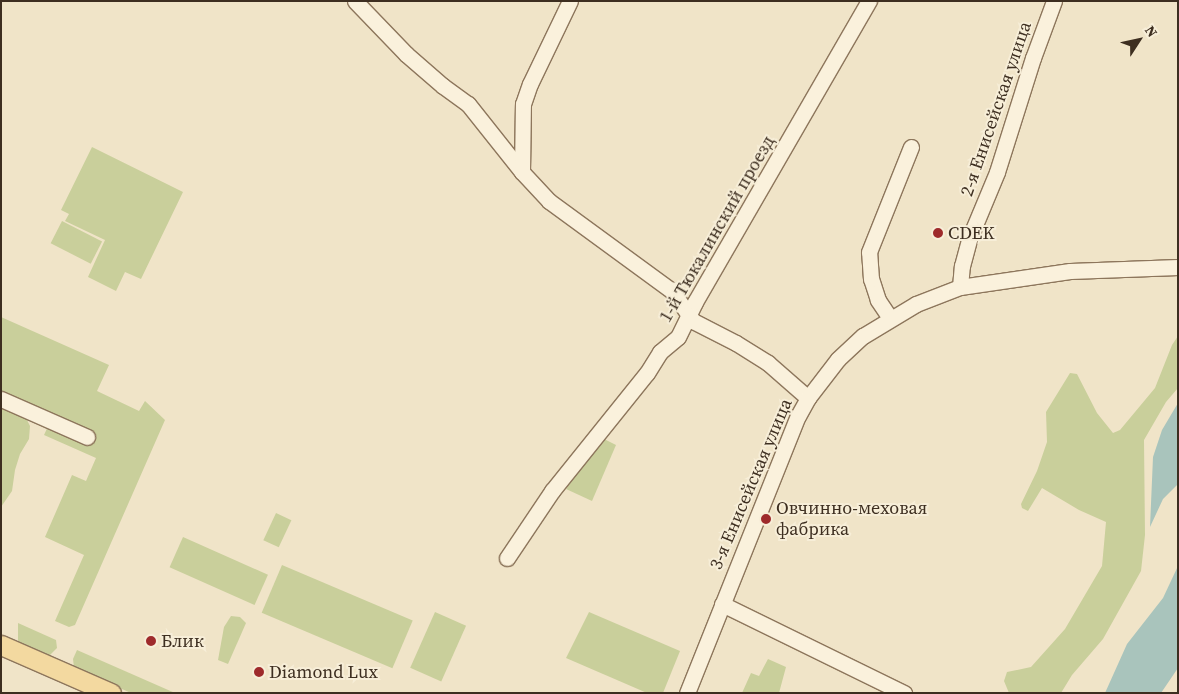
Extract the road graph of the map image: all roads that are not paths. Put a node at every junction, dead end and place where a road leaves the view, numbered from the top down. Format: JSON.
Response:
{"nodes":[{"id":1,"x":355,"y":1,"type":"edge"},
{"id":2,"x":570,"y":1,"type":"edge"},
{"id":3,"x":870,"y":1,"type":"edge"},
{"id":4,"x":1054,"y":1,"type":"edge"},
{"id":5,"x":911,"y":147,"type":"dead end"},
{"id":6,"x":522,"y":172,"type":"junction"},
{"id":7,"x":1178,"y":267,"type":"edge"},
{"id":8,"x":960,"y":287,"type":"junction"},
{"id":9,"x":689,"y":315,"type":"junction"},
{"id":10,"x":890,"y":318,"type":"junction"},
{"id":11,"x":808,"y":398,"type":"junction"},
{"id":12,"x":1,"y":399,"type":"edge"},
{"id":13,"x":87,"y":437,"type":"dead end"},
{"id":14,"x":507,"y":558,"type":"dead end"},
{"id":15,"x":722,"y":604,"type":"junction"},
{"id":16,"x":1,"y":646,"type":"edge"},
{"id":17,"x":110,"y":693,"type":"edge"},
{"id":18,"x":687,"y":693,"type":"edge"},
{"id":19,"x":904,"y":693,"type":"edge"}],
"edges":[{"from":1,"to":6,"type":"street"},
{"from":2,"to":6,"type":"street"},
{"from":3,"to":9,"type":"street","name":"1-й Тюкалинский проезд"},
{"from":4,"to":8,"type":"street","name":"2-я Енисейская улица"},
{"from":5,"to":10,"type":"street"},
{"from":6,"to":9,"type":"street"},
{"from":7,"to":8,"type":"street","name":"3-я Енисейская улица"},
{"from":8,"to":10,"type":"street","name":"3-я Енисейская улица"},
{"from":9,"to":11,"type":"street"},
{"from":9,"to":14,"type":"street","name":"1-й Тюкалинский проезд"},
{"from":10,"to":11,"type":"street","name":"3-я Енисейская улица"},
{"from":11,"to":15,"type":"street","name":"3-я Енисейская улица"},
{"from":12,"to":13,"type":"street"},
{"from":15,"to":18,"type":"street","name":"3-я Енисейская улица"},
{"from":15,"to":19,"type":"street"},
{"from":16,"to":17,"type":"main road"}]}
